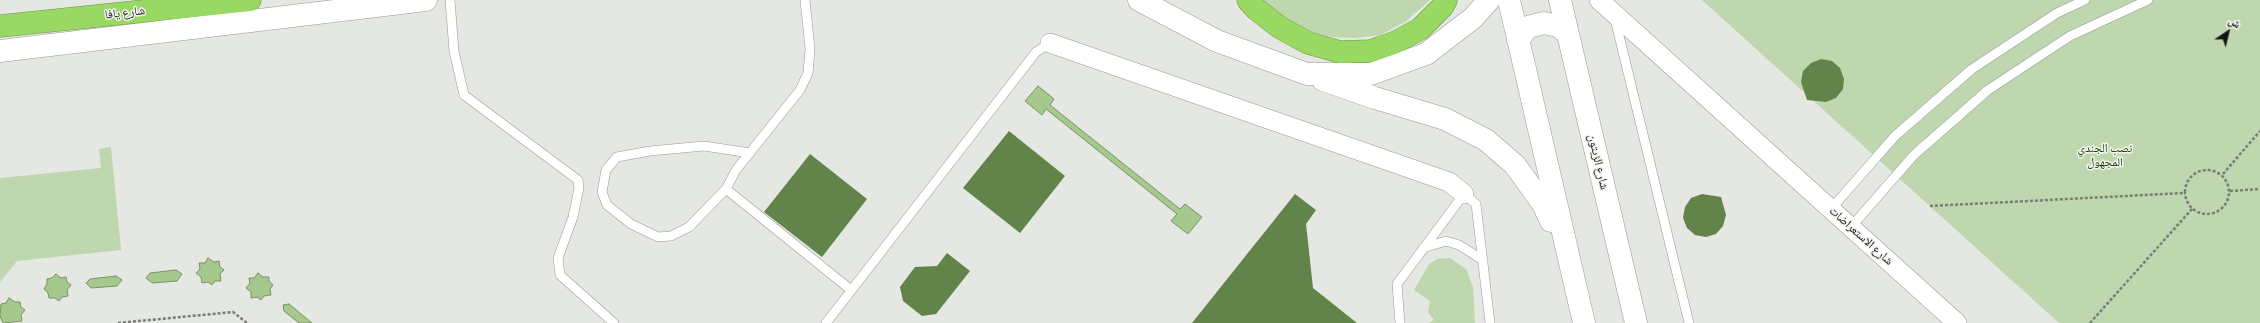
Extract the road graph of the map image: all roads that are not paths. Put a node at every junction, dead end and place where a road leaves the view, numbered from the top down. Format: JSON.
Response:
{"nodes":[{"id":1,"x":258,"y":0,"type":"edge"},
{"id":2,"x":426,"y":0,"type":"edge"},
{"id":3,"x":450,"y":0,"type":"edge"},
{"id":4,"x":805,"y":0,"type":"edge"},
{"id":5,"x":1139,"y":0,"type":"edge"},
{"id":6,"x":1248,"y":0,"type":"edge"},
{"id":7,"x":1446,"y":0,"type":"edge"},
{"id":8,"x":1489,"y":0,"type":"edge"},
{"id":9,"x":1508,"y":0,"type":"edge"},
{"id":10,"x":1560,"y":0,"type":"edge"},
{"id":11,"x":1599,"y":0,"type":"edge"},
{"id":12,"x":2085,"y":0,"type":"edge"},
{"id":13,"x":2148,"y":0,"type":"edge"},
{"id":14,"x":243,"y":1,"type":"edge"},
{"id":15,"x":1614,"y":14,"type":"junction"},
{"id":16,"x":0,"y":26,"type":"edge"},
{"id":17,"x":1568,"y":34,"type":"junction"},
{"id":18,"x":1518,"y":40,"type":"junction"},
{"id":19,"x":1050,"y":43,"type":"joint"},
{"id":20,"x":0,"y":51,"type":"edge"},
{"id":21,"x":1307,"y":74,"type":"junction"},
{"id":22,"x":750,"y":153,"type":"junction"},
{"id":23,"x":726,"y":189,"type":"junction"},
{"id":24,"x":1464,"y":194,"type":"junction"},
{"id":25,"x":1831,"y":209,"type":"junction"},
{"id":26,"x":1851,"y":227,"type":"junction"},
{"id":27,"x":1423,"y":248,"type":"junction"},
{"id":28,"x":1566,"y":253,"type":"junction"},
{"id":29,"x":1483,"y":260,"type":"junction"},
{"id":30,"x":851,"y":290,"type":"junction"},
{"id":31,"x":614,"y":323,"type":"edge"},
{"id":32,"x":826,"y":323,"type":"edge"},
{"id":33,"x":1400,"y":323,"type":"edge"},
{"id":34,"x":1490,"y":323,"type":"edge"},
{"id":35,"x":1584,"y":323,"type":"edge"},
{"id":36,"x":1636,"y":323,"type":"edge"},
{"id":37,"x":1689,"y":323,"type":"edge"},
{"id":38,"x":1957,"y":323,"type":"edge"}],
"edges":[{"from":1,"to":14,"type":"highway","name":"شارع يافا"},
{"from":2,"to":20,"type":"main road"},
{"from":3,"to":31,"type":"lane"},
{"from":4,"to":22,"type":"lane"},
{"from":5,"to":21,"type":"main road"},
{"from":6,"to":7,"type":"highway"},
{"from":8,"to":21,"type":"main road"},
{"from":9,"to":18,"type":"main road"},
{"from":10,"to":17,"type":"main road","name":"شارع الزيتون"},
{"from":11,"to":15,"type":"street","name":"شارع الاستعراضات"},
{"from":12,"to":25,"type":"lane"},
{"from":13,"to":26,"type":"lane"},
{"from":14,"to":16,"type":"highway","name":"شارع يافا"},
{"from":15,"to":25,"type":"street","name":"شارع الاستعراضات"},
{"from":15,"to":37,"type":"lane"},
{"from":17,"to":18,"type":"main road"},
{"from":17,"to":36,"type":"main road","name":"شارع الزيتون"},
{"from":18,"to":28,"type":"main road"},
{"from":19,"to":24,"type":"street"},
{"from":19,"to":30,"type":"lane"},
{"from":21,"to":28,"type":"main road"},
{"from":22,"to":23,"type":"lane"},
{"from":22,"to":23,"type":"lane"},
{"from":23,"to":30,"type":"lane"},
{"from":24,"to":27,"type":"lane"},
{"from":24,"to":29,"type":"lane"},
{"from":25,"to":26,"type":"street","name":"شارع الاستعراضات"},
{"from":26,"to":38,"type":"street","name":"شارع الاستعراضات"},
{"from":27,"to":29,"type":"lane"},
{"from":27,"to":33,"type":"lane"},
{"from":28,"to":35,"type":"main road"},
{"from":29,"to":34,"type":"lane"},
{"from":30,"to":32,"type":"lane"}]}
